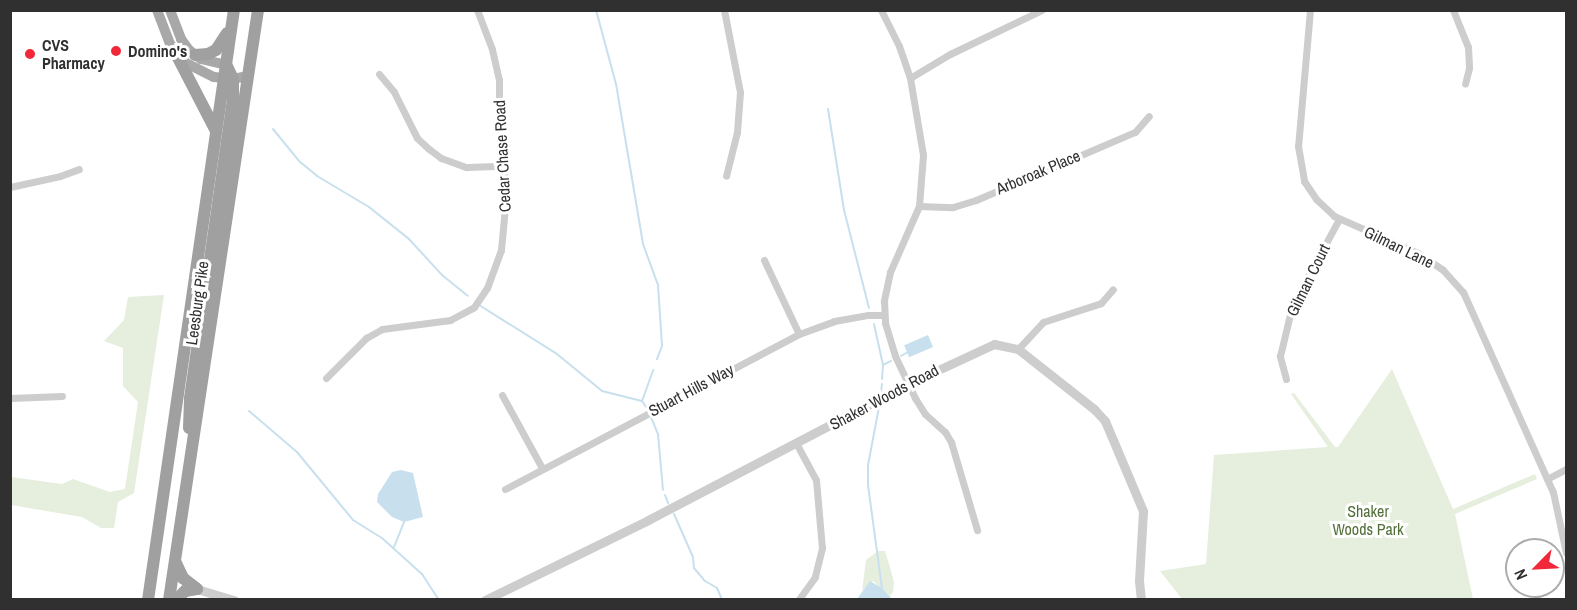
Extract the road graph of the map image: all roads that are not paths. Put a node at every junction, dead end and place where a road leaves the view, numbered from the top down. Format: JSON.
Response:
{"nodes":[{"id":1,"x":157,"y":10,"type":"edge"},
{"id":2,"x":171,"y":10,"type":"edge"},
{"id":3,"x":258,"y":10,"type":"edge"},
{"id":4,"x":477,"y":10,"type":"edge"},
{"id":5,"x":724,"y":10,"type":"edge"},
{"id":6,"x":881,"y":10,"type":"edge"},
{"id":7,"x":1310,"y":10,"type":"edge"},
{"id":8,"x":1453,"y":10,"type":"edge"},
{"id":9,"x":1041,"y":11,"type":"edge"},
{"id":10,"x":233,"y":16,"type":"edge"},
{"id":11,"x":175,"y":52,"type":"junction"},
{"id":12,"x":195,"y":55,"type":"junction"},
{"id":13,"x":227,"y":65,"type":"junction"},
{"id":14,"x":379,"y":74,"type":"dead end"},
{"id":15,"x":247,"y":76,"type":"junction"},
{"id":16,"x":910,"y":78,"type":"junction"},
{"id":17,"x":229,"y":79,"type":"junction"},
{"id":18,"x":1465,"y":84,"type":"dead end"},
{"id":19,"x":1149,"y":116,"type":"dead end"},
{"id":20,"x":217,"y":134,"type":"junction"},
{"id":21,"x":504,"y":166,"type":"junction"},
{"id":22,"x":79,"y":169,"type":"dead end"},
{"id":23,"x":726,"y":176,"type":"dead end"},
{"id":24,"x":10,"y":187,"type":"edge"},
{"id":25,"x":919,"y":206,"type":"junction"},
{"id":26,"x":1340,"y":219,"type":"junction"},
{"id":27,"x":764,"y":260,"type":"dead end"},
{"id":28,"x":1113,"y":289,"type":"dead end"},
{"id":29,"x":884,"y":315,"type":"junction"},
{"id":30,"x":799,"y":334,"type":"junction"},
{"id":31,"x":1018,"y":349,"type":"junction"},
{"id":32,"x":326,"y":378,"type":"dead end"},
{"id":33,"x":1286,"y":379,"type":"dead end"},
{"id":34,"x":908,"y":384,"type":"junction"},
{"id":35,"x":62,"y":396,"type":"dead end"},
{"id":36,"x":502,"y":396,"type":"dead end"},
{"id":37,"x":10,"y":398,"type":"edge"},
{"id":38,"x":796,"y":443,"type":"junction"},
{"id":39,"x":542,"y":468,"type":"junction"},
{"id":40,"x":1566,"y":469,"type":"edge"},
{"id":41,"x":1547,"y":479,"type":"junction"},
{"id":42,"x":505,"y":489,"type":"dead end"},
{"id":43,"x":186,"y":492,"type":"junction"},
{"id":44,"x":977,"y":530,"type":"dead end"},
{"id":45,"x":1566,"y":553,"type":"edge"},
{"id":46,"x":176,"y":561,"type":"junction"},
{"id":47,"x":197,"y":589,"type":"junction"},
{"id":48,"x":148,"y":600,"type":"edge"},
{"id":49,"x":169,"y":600,"type":"edge"},
{"id":50,"x":176,"y":600,"type":"edge"},
{"id":51,"x":234,"y":600,"type":"edge"},
{"id":52,"x":485,"y":600,"type":"edge"},
{"id":53,"x":798,"y":600,"type":"edge"},
{"id":54,"x":1141,"y":600,"type":"edge"}],
"edges":[{"from":1,"to":11,"type":"main road"},
{"from":2,"to":12,"type":"main road"},
{"from":3,"to":15,"type":"highway","name":"Leesburg Pike"},
{"from":4,"to":21,"type":"street","name":"Cedar Chase Road"},
{"from":5,"to":23,"type":"street"},
{"from":6,"to":16,"type":"street"},
{"from":7,"to":26,"type":"street","name":"Gilman Lane"},
{"from":8,"to":18,"type":"street"},
{"from":9,"to":16,"type":"street"},
{"from":10,"to":12,"type":"highway"},
{"from":10,"to":13,"type":"highway","name":"Leesburg Pike"},
{"from":11,"to":17,"type":"main road"},
{"from":11,"to":20,"type":"highway"},
{"from":12,"to":13,"type":"main road"},
{"from":13,"to":17,"type":"highway","name":"Leesburg Pike"},
{"from":14,"to":21,"type":"street"},
{"from":15,"to":17,"type":"main road"},
{"from":15,"to":43,"type":"highway","name":"Leesburg Pike"},
{"from":16,"to":25,"type":"street"},
{"from":17,"to":20,"type":"highway","name":"Leesburg Pike"},
{"from":17,"to":43,"type":"highway"},
{"from":19,"to":25,"type":"street","name":"Arboroak Place"},
{"from":20,"to":48,"type":"highway","name":"Leesburg Pike"},
{"from":21,"to":32,"type":"street","name":"Cedar Chase Road"},
{"from":22,"to":24,"type":"street"},
{"from":25,"to":29,"type":"street"},
{"from":26,"to":33,"type":"street","name":"Gilman Court"},
{"from":26,"to":41,"type":"street","name":"Gilman Lane"},
{"from":27,"to":30,"type":"street"},
{"from":28,"to":31,"type":"street"},
{"from":29,"to":30,"type":"street","name":"Stuart Hills Way"},
{"from":29,"to":34,"type":"street"},
{"from":30,"to":39,"type":"street","name":"Stuart Hills Way"},
{"from":31,"to":34,"type":"street","name":"Shaker Woods Road"},
{"from":31,"to":54,"type":"street"},
{"from":34,"to":38,"type":"street","name":"Shaker Woods Road"},
{"from":34,"to":44,"type":"street"},
{"from":35,"to":37,"type":"street"},
{"from":36,"to":39,"type":"street"},
{"from":38,"to":52,"type":"street","name":"Shaker Woods Road"},
{"from":38,"to":53,"type":"street"},
{"from":39,"to":42,"type":"street","name":"Stuart Hills Way"},
{"from":40,"to":41,"type":"street"},
{"from":41,"to":45,"type":"street","name":"Gilman Lane"},
{"from":43,"to":46,"type":"highway","name":"Leesburg Pike"},
{"from":46,"to":47,"type":"highway"},
{"from":46,"to":49,"type":"highway","name":"Leesburg Pike"},
{"from":47,"to":50,"type":"highway"},
{"from":47,"to":51,"type":"street"}]}
